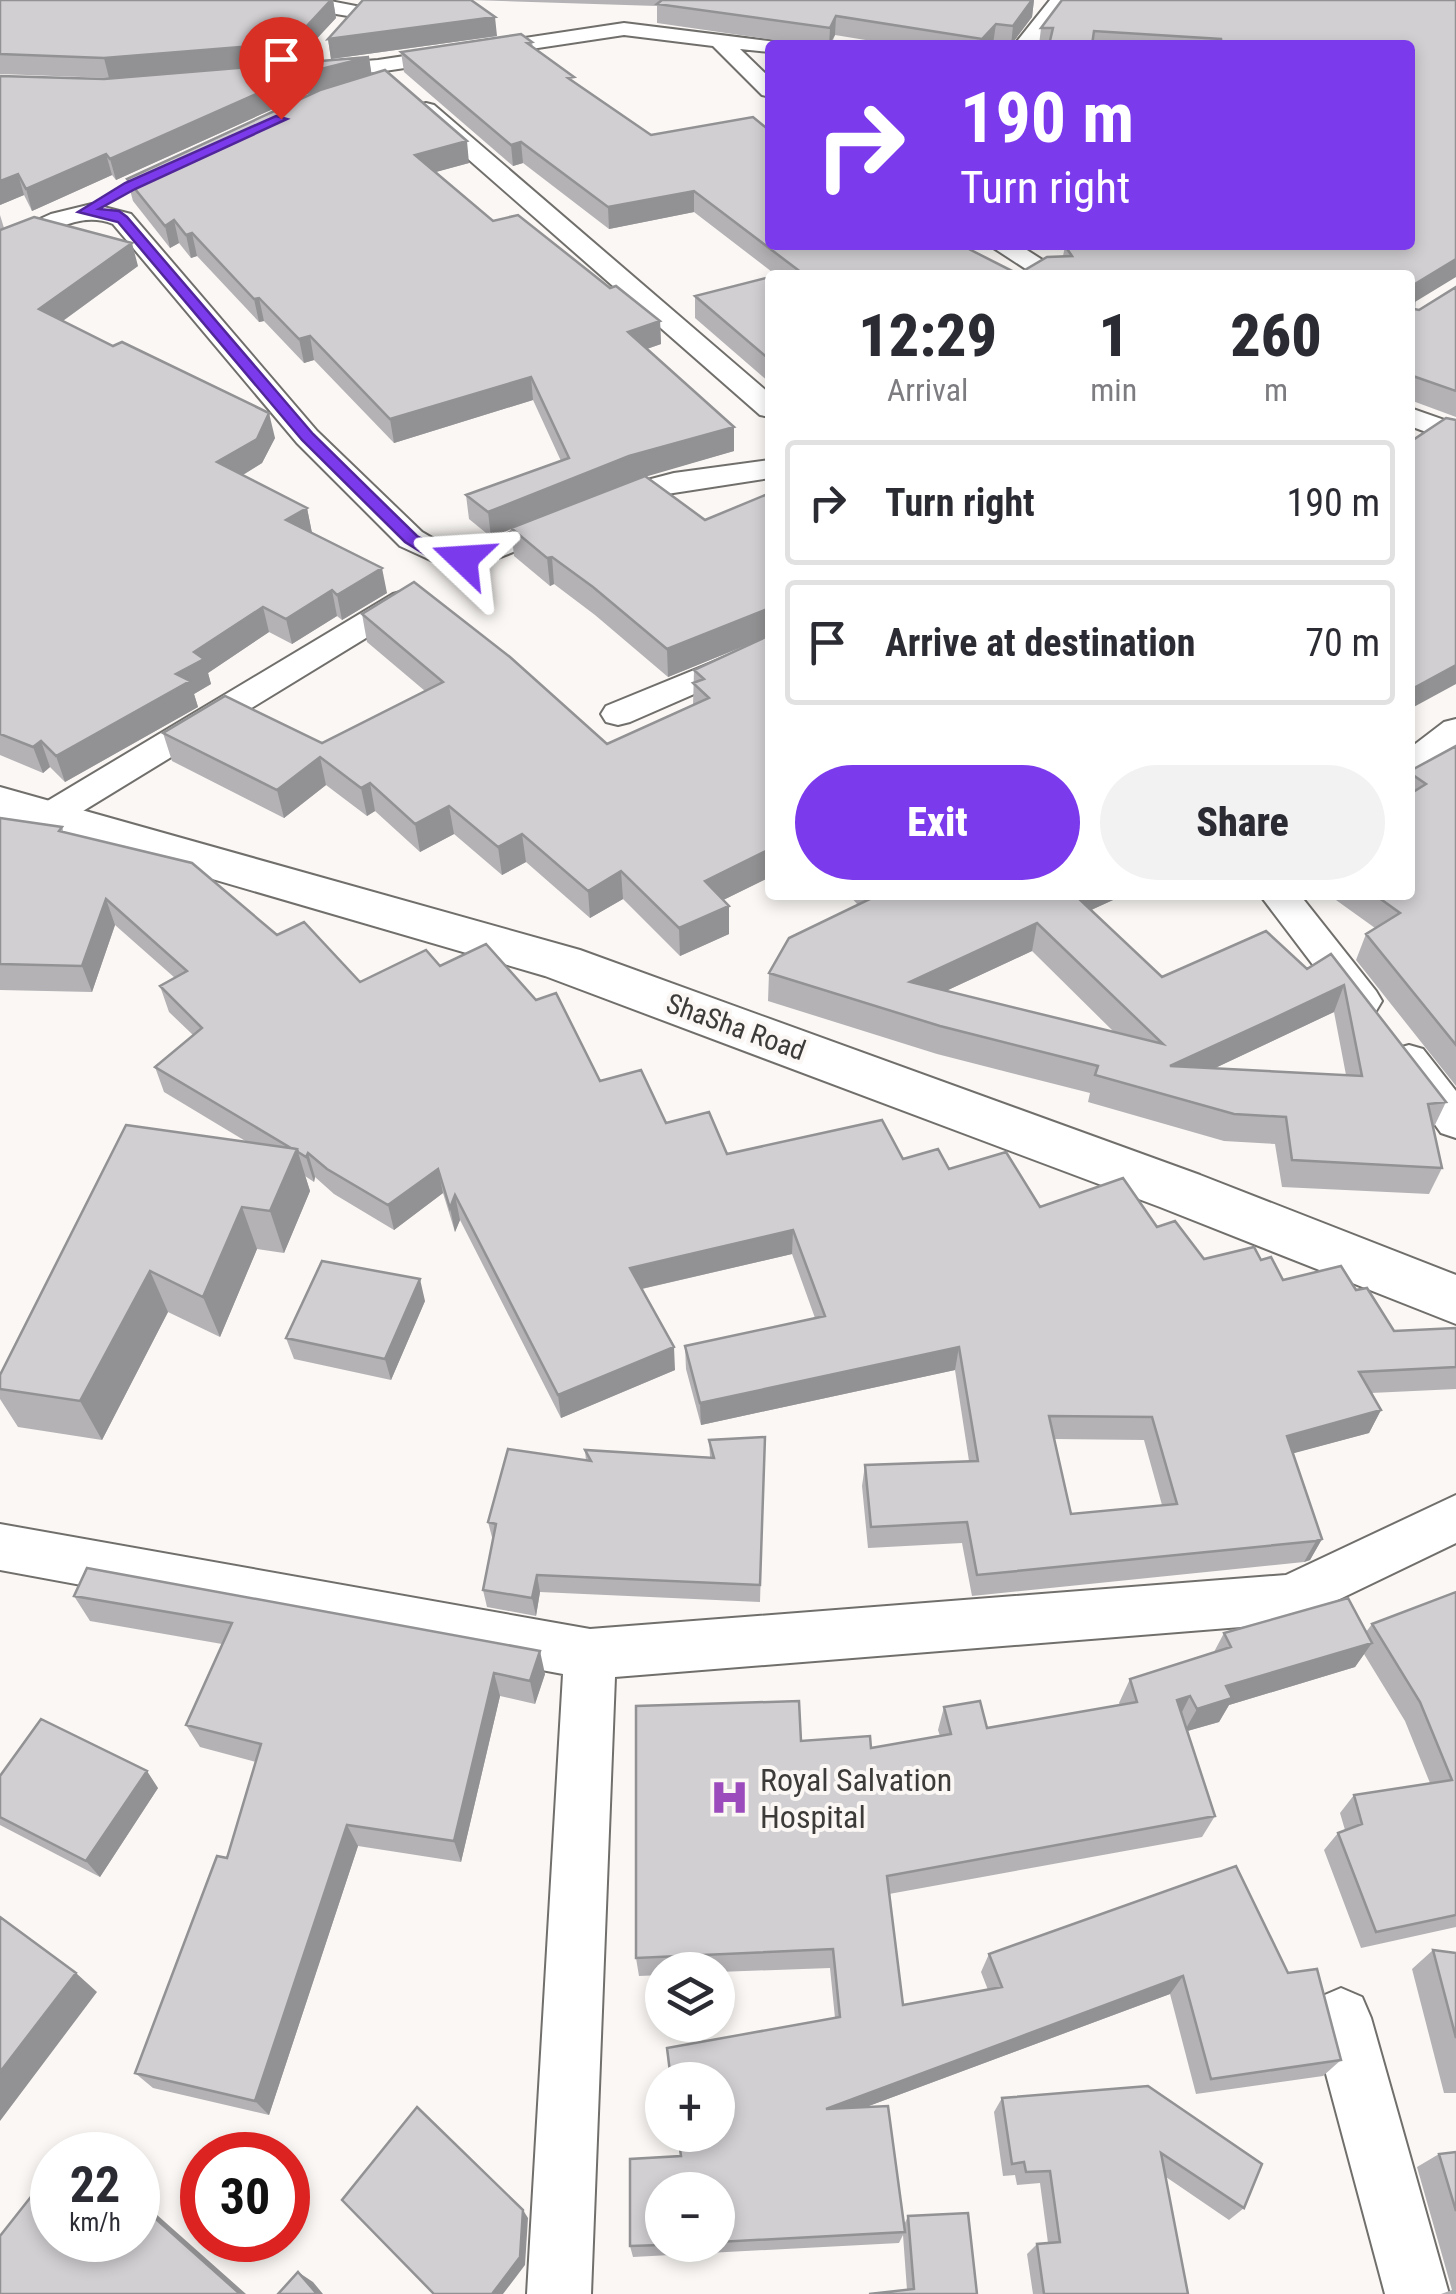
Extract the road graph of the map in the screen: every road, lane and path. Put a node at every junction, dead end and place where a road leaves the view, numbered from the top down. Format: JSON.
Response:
{"nodes":[{"id":1,"x":288,"y":0,"type":"edge"},
{"id":2,"x":1061,"y":0,"type":"edge"},
{"id":3,"x":648,"y":10,"type":"dead end"},
{"id":4,"x":348,"y":20,"type":"edge"},
{"id":5,"x":624,"y":29,"type":"junction"},
{"id":6,"x":1030,"y":40,"type":"edge"},
{"id":7,"x":721,"y":42,"type":"junction"},
{"id":8,"x":765,"y":46,"type":"edge"},
{"id":9,"x":386,"y":74,"type":"junction"},
{"id":10,"x":765,"y":85,"type":"edge"},
{"id":11,"x":346,"y":93,"type":"edge"},
{"id":12,"x":115,"y":195,"type":"dead end"},
{"id":13,"x":85,"y":212,"type":"junction"},
{"id":14,"x":0,"y":247,"type":"edge"},
{"id":15,"x":1010,"y":250,"type":"edge"},
{"id":16,"x":1045,"y":270,"type":"edge"},
{"id":17,"x":765,"y":405,"type":"edge"},
{"id":18,"x":1415,"y":418,"type":"edge"},
{"id":19,"x":1456,"y":434,"type":"edge"},
{"id":20,"x":765,"y":470,"type":"edge"},
{"id":21,"x":404,"y":601,"type":"edge"},
{"id":22,"x":765,"y":652,"type":"edge"},
{"id":23,"x":618,"y":714,"type":"dead end"},
{"id":24,"x":1456,"y":730,"type":"edge"},
{"id":25,"x":1415,"y":761,"type":"edge"},
{"id":26,"x":0,"y":802,"type":"edge"},
{"id":27,"x":52,"y":814,"type":"junction"},
{"id":28,"x":1283,"y":900,"type":"edge"},
{"id":29,"x":1456,"y":1122,"type":"edge"},
{"id":30,"x":1456,"y":1300,"type":"edge"},
{"id":31,"x":1456,"y":1518,"type":"edge"},
{"id":32,"x":0,"y":1547,"type":"edge"},
{"id":33,"x":590,"y":1654,"type":"junction"},
{"id":34,"x":1341,"y":2018,"type":"dead end"},
{"id":35,"x":559,"y":2294,"type":"edge"},
{"id":36,"x":1417,"y":2294,"type":"edge"}],
"edges":[{"from":1,"to":4,"type":"street"},
{"from":2,"to":6,"type":"street"},
{"from":3,"to":5,"type":"street"},
{"from":4,"to":9,"type":"street"},
{"from":5,"to":7,"type":"street"},
{"from":5,"to":9,"type":"street"},
{"from":7,"to":8,"type":"street"},
{"from":7,"to":10,"type":"street"},
{"from":9,"to":11,"type":"street"},
{"from":9,"to":17,"type":"street"},
{"from":12,"to":13,"type":"street"},
{"from":13,"to":14,"type":"street"},
{"from":13,"to":20,"type":"street"},
{"from":15,"to":16,"type":"street"},
{"from":18,"to":19,"type":"street"},
{"from":21,"to":27,"type":"street"},
{"from":22,"to":23,"type":"street"},
{"from":24,"to":25,"type":"street"},
{"from":26,"to":27,"type":"street","name":"ShaSha Road"},
{"from":27,"to":30,"type":"street","name":"ShaSha Road"},
{"from":28,"to":29,"type":"street"},
{"from":31,"to":33,"type":"street"},
{"from":32,"to":33,"type":"street"},
{"from":33,"to":35,"type":"street"},
{"from":34,"to":36,"type":"street"}]}
